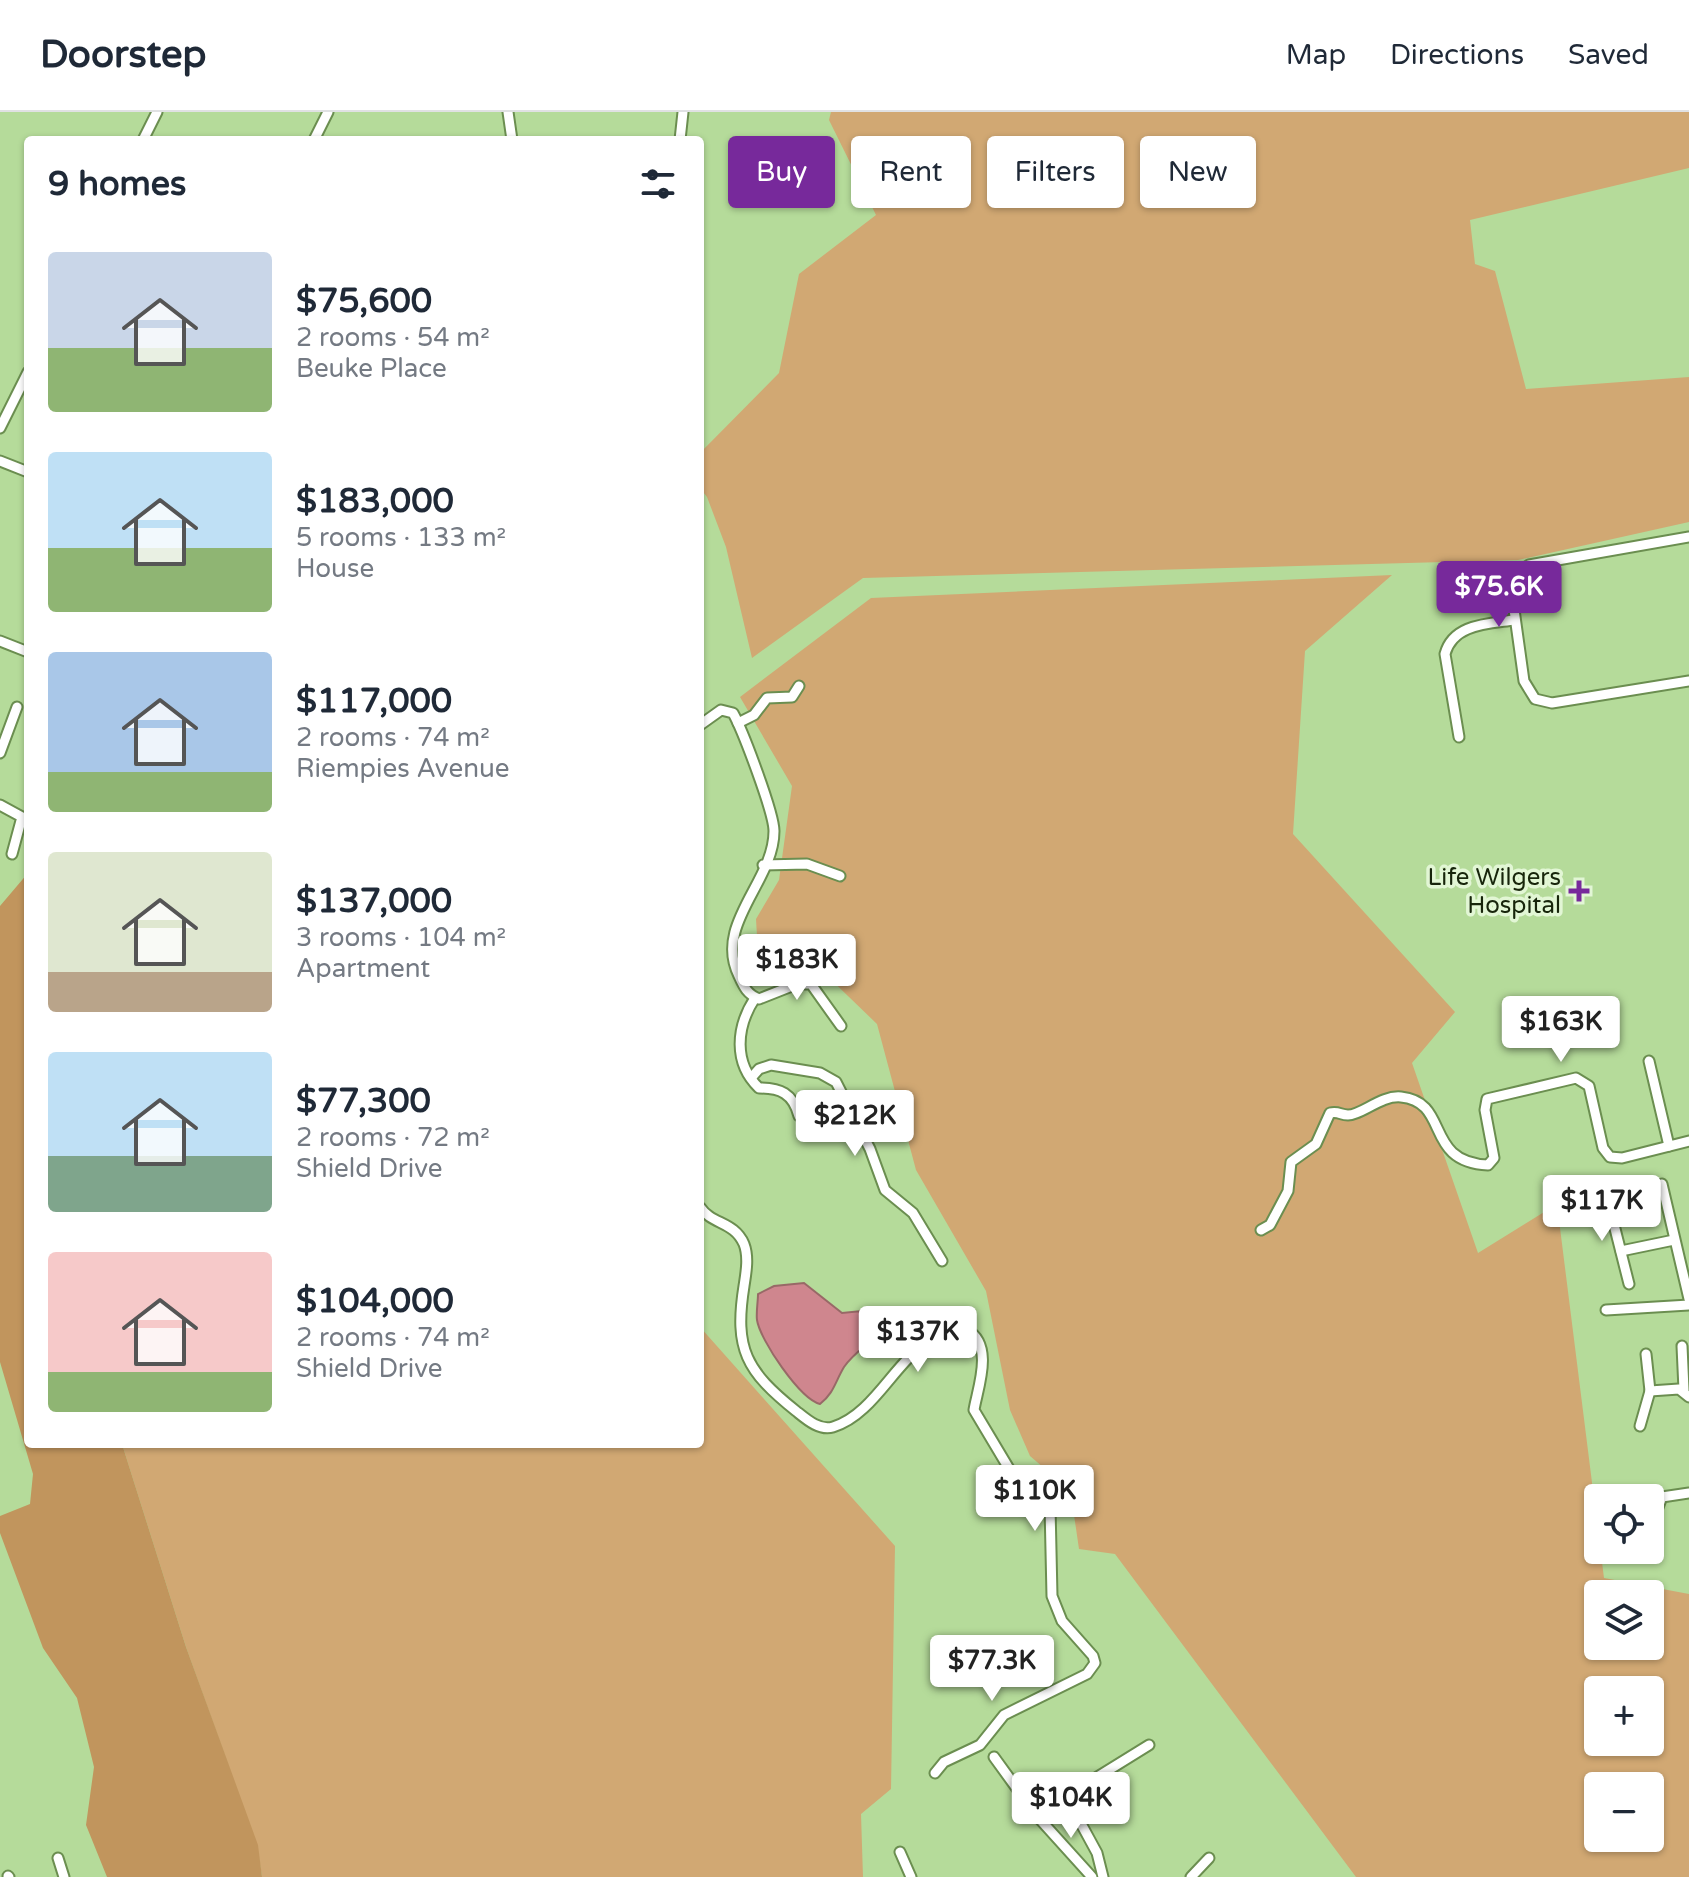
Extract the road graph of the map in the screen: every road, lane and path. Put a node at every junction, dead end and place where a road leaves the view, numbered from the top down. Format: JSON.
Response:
{"nodes":[{"id":1,"x":157,"y":112,"type":"edge"},
{"id":2,"x":328,"y":112,"type":"edge"},
{"id":3,"x":508,"y":112,"type":"edge"},
{"id":4,"x":683,"y":112,"type":"edge"},
{"id":5,"x":145,"y":136,"type":"edge"},
{"id":6,"x":316,"y":136,"type":"edge"},
{"id":7,"x":511,"y":136,"type":"edge"},
{"id":8,"x":680,"y":136,"type":"edge"},
{"id":9,"x":24,"y":380,"type":"edge"},
{"id":10,"x":0,"y":428,"type":"edge"},
{"id":11,"x":0,"y":461,"type":"edge"},
{"id":12,"x":24,"y":470,"type":"edge"},
{"id":13,"x":1689,"y":537,"type":"edge"},
{"id":14,"x":1514,"y":620,"type":"junction"},
{"id":15,"x":0,"y":641,"type":"edge"},
{"id":16,"x":24,"y":650,"type":"edge"},
{"id":17,"x":1689,"y":681,"type":"edge"},
{"id":18,"x":799,"y":686,"type":"dead end"},
{"id":19,"x":17,"y":707,"type":"dead end"},
{"id":20,"x":704,"y":722,"type":"edge"},
{"id":21,"x":738,"y":723,"type":"junction"},
{"id":22,"x":1459,"y":737,"type":"dead end"},
{"id":23,"x":0,"y":753,"type":"edge"},
{"id":24,"x":0,"y":805,"type":"edge"},
{"id":25,"x":12,"y":854,"type":"dead end"},
{"id":26,"x":763,"y":865,"type":"junction"},
{"id":27,"x":840,"y":876,"type":"dead end"},
{"id":28,"x":755,"y":998,"type":"junction"},
{"id":29,"x":841,"y":1026,"type":"dead end"},
{"id":30,"x":1649,"y":1061,"type":"dead end"},
{"id":31,"x":751,"y":1078,"type":"junction"},
{"id":32,"x":799,"y":1116,"type":"dead end"},
{"id":33,"x":1689,"y":1141,"type":"edge"},
{"id":34,"x":1669,"y":1146,"type":"junction"},
{"id":35,"x":1662,"y":1184,"type":"dead end"},
{"id":36,"x":1606,"y":1193,"type":"dead end"},
{"id":37,"x":704,"y":1212,"type":"edge"},
{"id":38,"x":1261,"y":1230,"type":"dead end"},
{"id":39,"x":1674,"y":1240,"type":"junction"},
{"id":40,"x":1621,"y":1251,"type":"junction"},
{"id":41,"x":1684,"y":1256,"type":"edge"},
{"id":42,"x":942,"y":1261,"type":"dead end"},
{"id":43,"x":1629,"y":1284,"type":"dead end"},
{"id":44,"x":1689,"y":1302,"type":"edge"},
{"id":45,"x":1606,"y":1310,"type":"dead end"},
{"id":46,"x":1682,"y":1346,"type":"dead end"},
{"id":47,"x":1646,"y":1354,"type":"dead end"},
{"id":48,"x":1650,"y":1391,"type":"junction"},
{"id":49,"x":1686,"y":1394,"type":"edge"},
{"id":50,"x":1640,"y":1426,"type":"dead end"},
{"id":51,"x":1689,"y":1493,"type":"edge"},
{"id":52,"x":1664,"y":1497,"type":"edge"},
{"id":53,"x":1149,"y":1745,"type":"dead end"},
{"id":54,"x":994,"y":1757,"type":"dead end"},
{"id":55,"x":935,"y":1773,"type":"dead end"},
{"id":56,"x":1066,"y":1796,"type":"junction"},
{"id":57,"x":1036,"y":1815,"type":"junction"},
{"id":58,"x":900,"y":1852,"type":"dead end"},
{"id":59,"x":58,"y":1858,"type":"dead end"},
{"id":60,"x":1209,"y":1858,"type":"dead end"},
{"id":61,"x":64,"y":1877,"type":"edge"},
{"id":62,"x":911,"y":1877,"type":"edge"},
{"id":63,"x":1092,"y":1877,"type":"edge"},
{"id":64,"x":1103,"y":1877,"type":"edge"},
{"id":65,"x":1191,"y":1877,"type":"edge"}],
"edges":[{"from":1,"to":5,"type":"street"},
{"from":2,"to":6,"type":"street"},
{"from":3,"to":7,"type":"street"},
{"from":4,"to":8,"type":"street"},
{"from":9,"to":10,"type":"street"},
{"from":11,"to":12,"type":"street"},
{"from":13,"to":14,"type":"street"},
{"from":14,"to":17,"type":"street"},
{"from":14,"to":22,"type":"street"},
{"from":15,"to":16,"type":"street"},
{"from":18,"to":21,"type":"street"},
{"from":19,"to":23,"type":"street"},
{"from":20,"to":21,"type":"street"},
{"from":21,"to":26,"type":"street"},
{"from":24,"to":25,"type":"street"},
{"from":26,"to":27,"type":"street"},
{"from":26,"to":28,"type":"street"},
{"from":28,"to":29,"type":"street"},
{"from":28,"to":31,"type":"street"},
{"from":30,"to":34,"type":"street"},
{"from":31,"to":32,"type":"street"},
{"from":31,"to":42,"type":"street"},
{"from":33,"to":34,"type":"street"},
{"from":34,"to":38,"type":"street"},
{"from":35,"to":39,"type":"street"},
{"from":36,"to":40,"type":"street"},
{"from":37,"to":55,"type":"street"},
{"from":39,"to":40,"type":"street"},
{"from":39,"to":41,"type":"street"},
{"from":40,"to":43,"type":"street"},
{"from":41,"to":44,"type":"street"},
{"from":44,"to":45,"type":"street"},
{"from":46,"to":49,"type":"street"},
{"from":47,"to":48,"type":"street"},
{"from":48,"to":49,"type":"street"},
{"from":48,"to":50,"type":"street"},
{"from":51,"to":52,"type":"street"},
{"from":53,"to":56,"type":"street"},
{"from":54,"to":57,"type":"street"},
{"from":56,"to":57,"type":"street"},
{"from":56,"to":64,"type":"street"},
{"from":57,"to":63,"type":"street"},
{"from":58,"to":62,"type":"street"},
{"from":59,"to":61,"type":"street"},
{"from":60,"to":65,"type":"street"}]}
